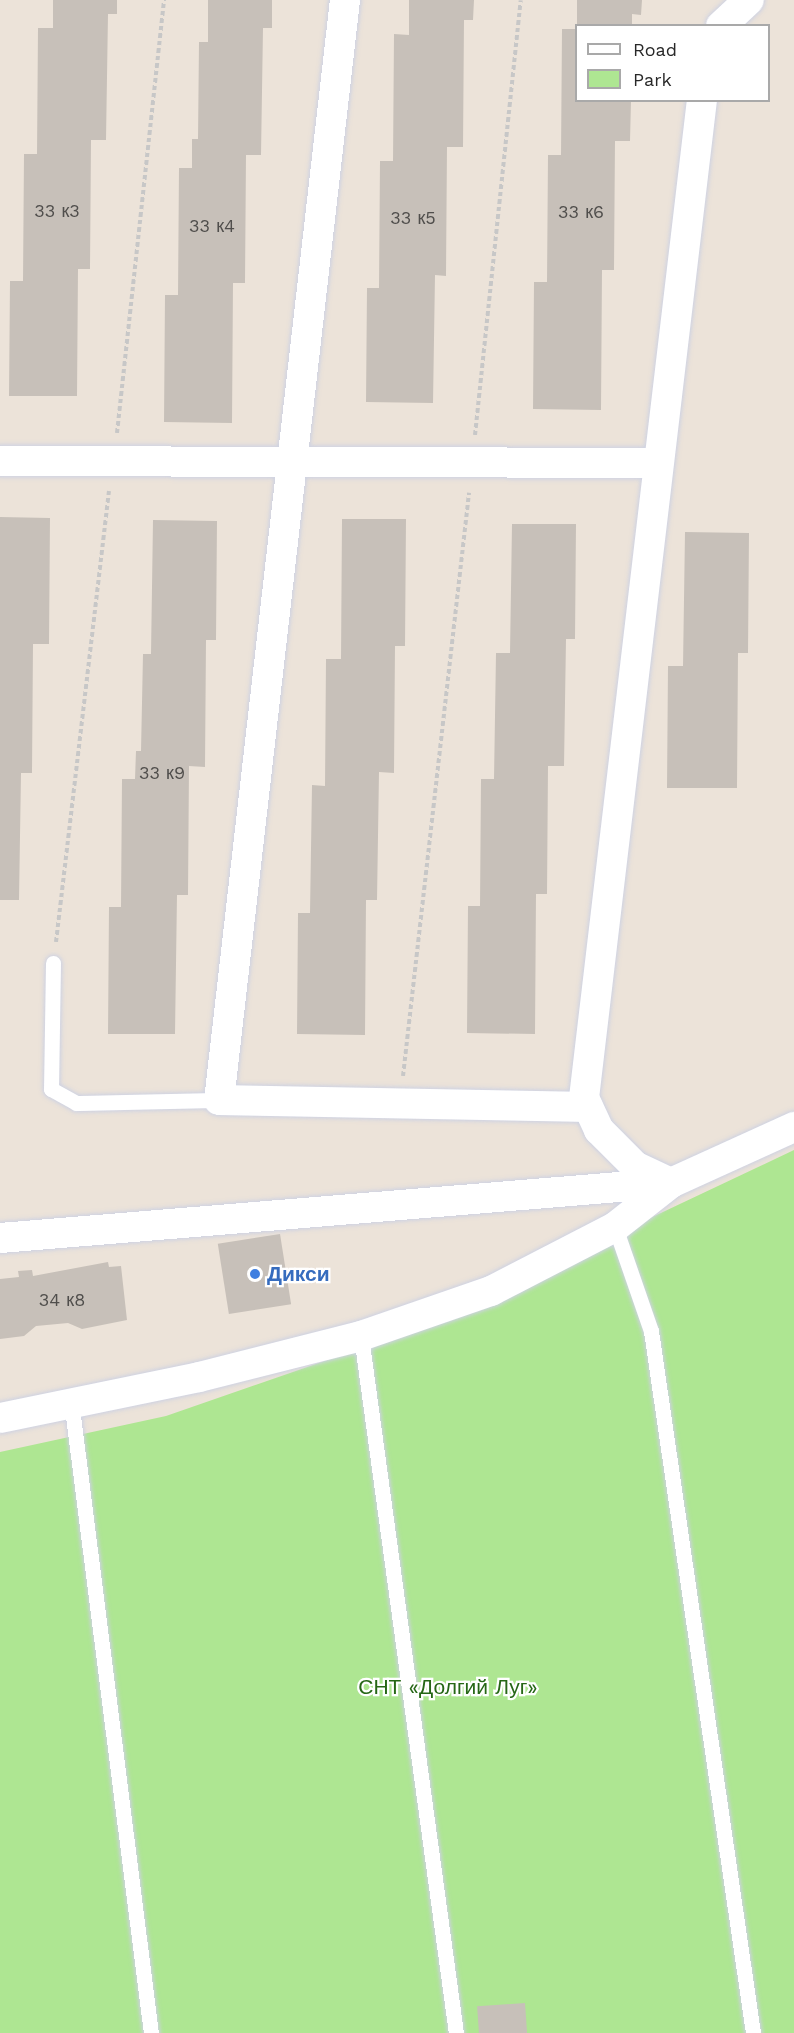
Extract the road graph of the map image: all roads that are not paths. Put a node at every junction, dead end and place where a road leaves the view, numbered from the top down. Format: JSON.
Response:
{"nodes":[{"id":1,"x":345,"y":0,"type":"edge"},
{"id":2,"x":749,"y":0,"type":"edge"},
{"id":3,"x":723,"y":24,"type":"edge"},
{"id":4,"x":702,"y":102,"type":"edge"},
{"id":5,"x":0,"y":461,"type":"edge"},
{"id":6,"x":294,"y":462,"type":"junction"},
{"id":7,"x":656,"y":463,"type":"junction"},
{"id":8,"x":53,"y":963,"type":"dead end"},
{"id":9,"x":219,"y":1100,"type":"junction"},
{"id":10,"x":588,"y":1107,"type":"junction"},
{"id":11,"x":794,"y":1127,"type":"edge"},
{"id":12,"x":671,"y":1183,"type":"junction"},
{"id":13,"x":615,"y":1227,"type":"junction"},
{"id":14,"x":0,"y":1238,"type":"edge"},
{"id":15,"x":361,"y":1336,"type":"junction"},
{"id":16,"x":71,"y":1400,"type":"junction"},
{"id":17,"x":0,"y":1418,"type":"edge"},
{"id":18,"x":151,"y":2033,"type":"edge"},
{"id":19,"x":456,"y":2033,"type":"edge"},
{"id":20,"x":753,"y":2033,"type":"edge"}],
"edges":[{"from":1,"to":6,"type":"street"},
{"from":2,"to":3,"type":"street"},
{"from":4,"to":7,"type":"street"},
{"from":5,"to":6,"type":"street"},
{"from":6,"to":7,"type":"street"},
{"from":6,"to":9,"type":"street"},
{"from":7,"to":10,"type":"street"},
{"from":8,"to":9,"type":"lane"},
{"from":9,"to":10,"type":"street"},
{"from":10,"to":12,"type":"street"},
{"from":11,"to":12,"type":"street"},
{"from":12,"to":13,"type":"street"},
{"from":12,"to":14,"type":"street"},
{"from":13,"to":15,"type":"street"},
{"from":13,"to":20,"type":"lane"},
{"from":15,"to":16,"type":"street"},
{"from":15,"to":19,"type":"lane"},
{"from":16,"to":17,"type":"street"},
{"from":16,"to":18,"type":"lane"}]}
